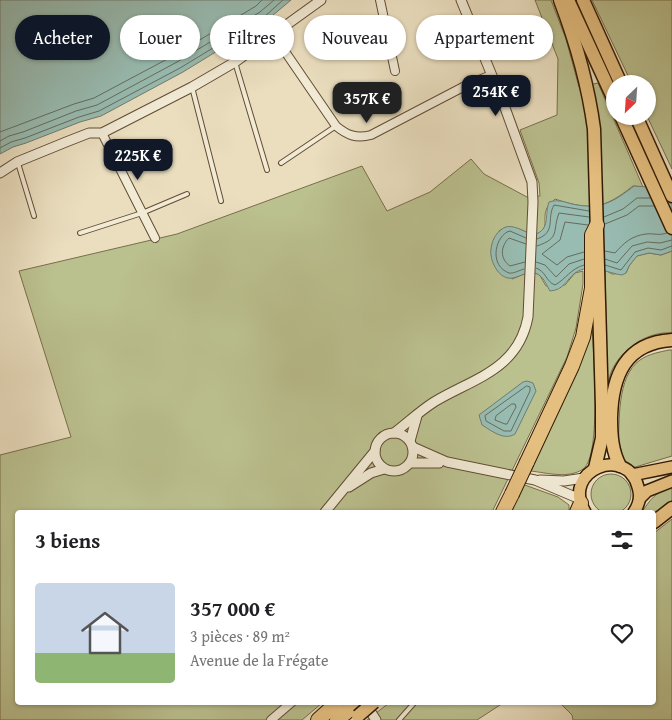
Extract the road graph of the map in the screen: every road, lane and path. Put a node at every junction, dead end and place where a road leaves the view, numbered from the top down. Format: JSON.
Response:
{"nodes":[{"id":1,"x":321,"y":0,"type":"edge"},
{"id":2,"x":380,"y":0,"type":"edge"},
{"id":3,"x":461,"y":0,"type":"edge"},
{"id":4,"x":560,"y":0,"type":"edge"},
{"id":5,"x":568,"y":0,"type":"edge"},
{"id":6,"x":583,"y":0,"type":"edge"},
{"id":7,"x":294,"y":19,"type":"edge"},
{"id":8,"x":237,"y":60,"type":"edge"},
{"id":9,"x":291,"y":60,"type":"edge"},
{"id":10,"x":234,"y":62,"type":"junction"},
{"id":11,"x":395,"y":72,"type":"dead end"},
{"id":12,"x":491,"y":75,"type":"junction"},
{"id":13,"x":617,"y":75,"type":"edge"},
{"id":14,"x":606,"y":82,"type":"edge"},
{"id":15,"x":192,"y":87,"type":"junction"},
{"id":16,"x":625,"y":125,"type":"edge"},
{"id":17,"x":640,"y":125,"type":"edge"},
{"id":18,"x":336,"y":126,"type":"junction"},
{"id":19,"x":102,"y":134,"type":"junction"},
{"id":20,"x":17,"y":162,"type":"junction"},
{"id":21,"x":281,"y":163,"type":"dead end"},
{"id":22,"x":267,"y":170,"type":"dead end"},
{"id":23,"x":0,"y":173,"type":"edge"},
{"id":24,"x":187,"y":194,"type":"dead end"},
{"id":25,"x":672,"y":196,"type":"edge"},
{"id":26,"x":221,"y":201,"type":"dead end"},
{"id":27,"x":142,"y":213,"type":"junction"},
{"id":28,"x":34,"y":216,"type":"dead end"},
{"id":29,"x":597,"y":225,"type":"joint"},
{"id":30,"x":672,"y":228,"type":"edge"},
{"id":31,"x":80,"y":233,"type":"dead end"},
{"id":32,"x":155,"y":238,"type":"dead end"},
{"id":33,"x":596,"y":282,"type":"junction"},
{"id":34,"x":672,"y":340,"type":"edge"},
{"id":35,"x":419,"y":414,"type":"junction"},
{"id":36,"x":394,"y":433,"type":"junction"},
{"id":37,"x":412,"y":444,"type":"junction"},
{"id":38,"x":374,"y":451,"type":"junction"},
{"id":39,"x":448,"y":462,"type":"junction"},
{"id":40,"x":410,"y":464,"type":"junction"},
{"id":41,"x":620,"y":466,"type":"junction"},
{"id":42,"x":672,"y":467,"type":"edge"},
{"id":43,"x":595,"y":468,"type":"junction"},
{"id":44,"x":384,"y":469,"type":"junction"},
{"id":45,"x":632,"y":475,"type":"junction"},
{"id":46,"x":584,"y":478,"type":"junction"},
{"id":47,"x":535,"y":480,"type":"junction"},
{"id":48,"x":672,"y":481,"type":"edge"},
{"id":49,"x":345,"y":490,"type":"junction"},
{"id":50,"x":640,"y":498,"type":"junction"},
{"id":51,"x":581,"y":507,"type":"edge"},
{"id":52,"x":672,"y":508,"type":"edge"},
{"id":53,"x":327,"y":510,"type":"edge"},
{"id":54,"x":505,"y":510,"type":"edge"},
{"id":55,"x":635,"y":510,"type":"edge"},
{"id":56,"x":656,"y":520,"type":"edge"},
{"id":57,"x":288,"y":705,"type":"edge"},
{"id":58,"x":335,"y":705,"type":"edge"},
{"id":59,"x":412,"y":705,"type":"edge"},
{"id":60,"x":358,"y":709,"type":"edge"},
{"id":61,"x":271,"y":720,"type":"edge"},
{"id":62,"x":318,"y":720,"type":"edge"},
{"id":63,"x":337,"y":720,"type":"edge"},
{"id":64,"x":376,"y":720,"type":"edge"},
{"id":65,"x":399,"y":720,"type":"edge"}],
"edges":[{"from":1,"to":7,"type":"street"},
{"from":2,"to":11,"type":"street"},
{"from":3,"to":12,"type":"street"},
{"from":4,"to":29,"type":"highway"},
{"from":5,"to":14,"type":"highway"},
{"from":6,"to":13,"type":"highway"},
{"from":8,"to":10,"type":"street"},
{"from":9,"to":18,"type":"street"},
{"from":10,"to":15,"type":"street"},
{"from":10,"to":22,"type":"lane"},
{"from":12,"to":18,"type":"street"},
{"from":12,"to":35,"type":"street"},
{"from":15,"to":19,"type":"street"},
{"from":15,"to":26,"type":"lane"},
{"from":16,"to":30,"type":"highway"},
{"from":17,"to":25,"type":"highway"},
{"from":18,"to":21,"type":"lane"},
{"from":19,"to":20,"type":"street"},
{"from":19,"to":27,"type":"street"},
{"from":20,"to":23,"type":"street"},
{"from":20,"to":28,"type":"lane"},
{"from":24,"to":27,"type":"lane"},
{"from":27,"to":31,"type":"lane"},
{"from":27,"to":32,"type":"street"},
{"from":29,"to":33,"type":"highway"},
{"from":33,"to":43,"type":"highway"},
{"from":33,"to":54,"type":"highway","bridge":true},
{"from":34,"to":41,"type":"highway"},
{"from":35,"to":36,"type":"street"},
{"from":35,"to":37,"type":"street"},
{"from":36,"to":37,"type":"street"},
{"from":36,"to":38,"type":"street"},
{"from":37,"to":39,"type":"street"},
{"from":37,"to":40,"type":"street"},
{"from":38,"to":44,"type":"street"},
{"from":38,"to":49,"type":"street"},
{"from":39,"to":40,"type":"street"},
{"from":39,"to":47,"type":"street"},
{"from":40,"to":44,"type":"street"},
{"from":41,"to":43,"type":"main road"},
{"from":41,"to":45,"type":"main road"},
{"from":42,"to":45,"type":"main road"},
{"from":43,"to":46,"type":"main road"},
{"from":44,"to":49,"type":"street"},
{"from":45,"to":50,"type":"main road"},
{"from":46,"to":47,"type":"street"},
{"from":46,"to":51,"type":"main road"},
{"from":47,"to":51,"type":"street"},
{"from":48,"to":50,"type":"main road"},
{"from":49,"to":53,"type":"street"},
{"from":50,"to":55,"type":"main road"},
{"from":52,"to":56,"type":"highway"},
{"from":57,"to":61,"type":"street"},
{"from":58,"to":62,"type":"highway"},
{"from":59,"to":65,"type":"lane"},
{"from":60,"to":63,"type":"highway"},
{"from":60,"to":64,"type":"street"}]}
